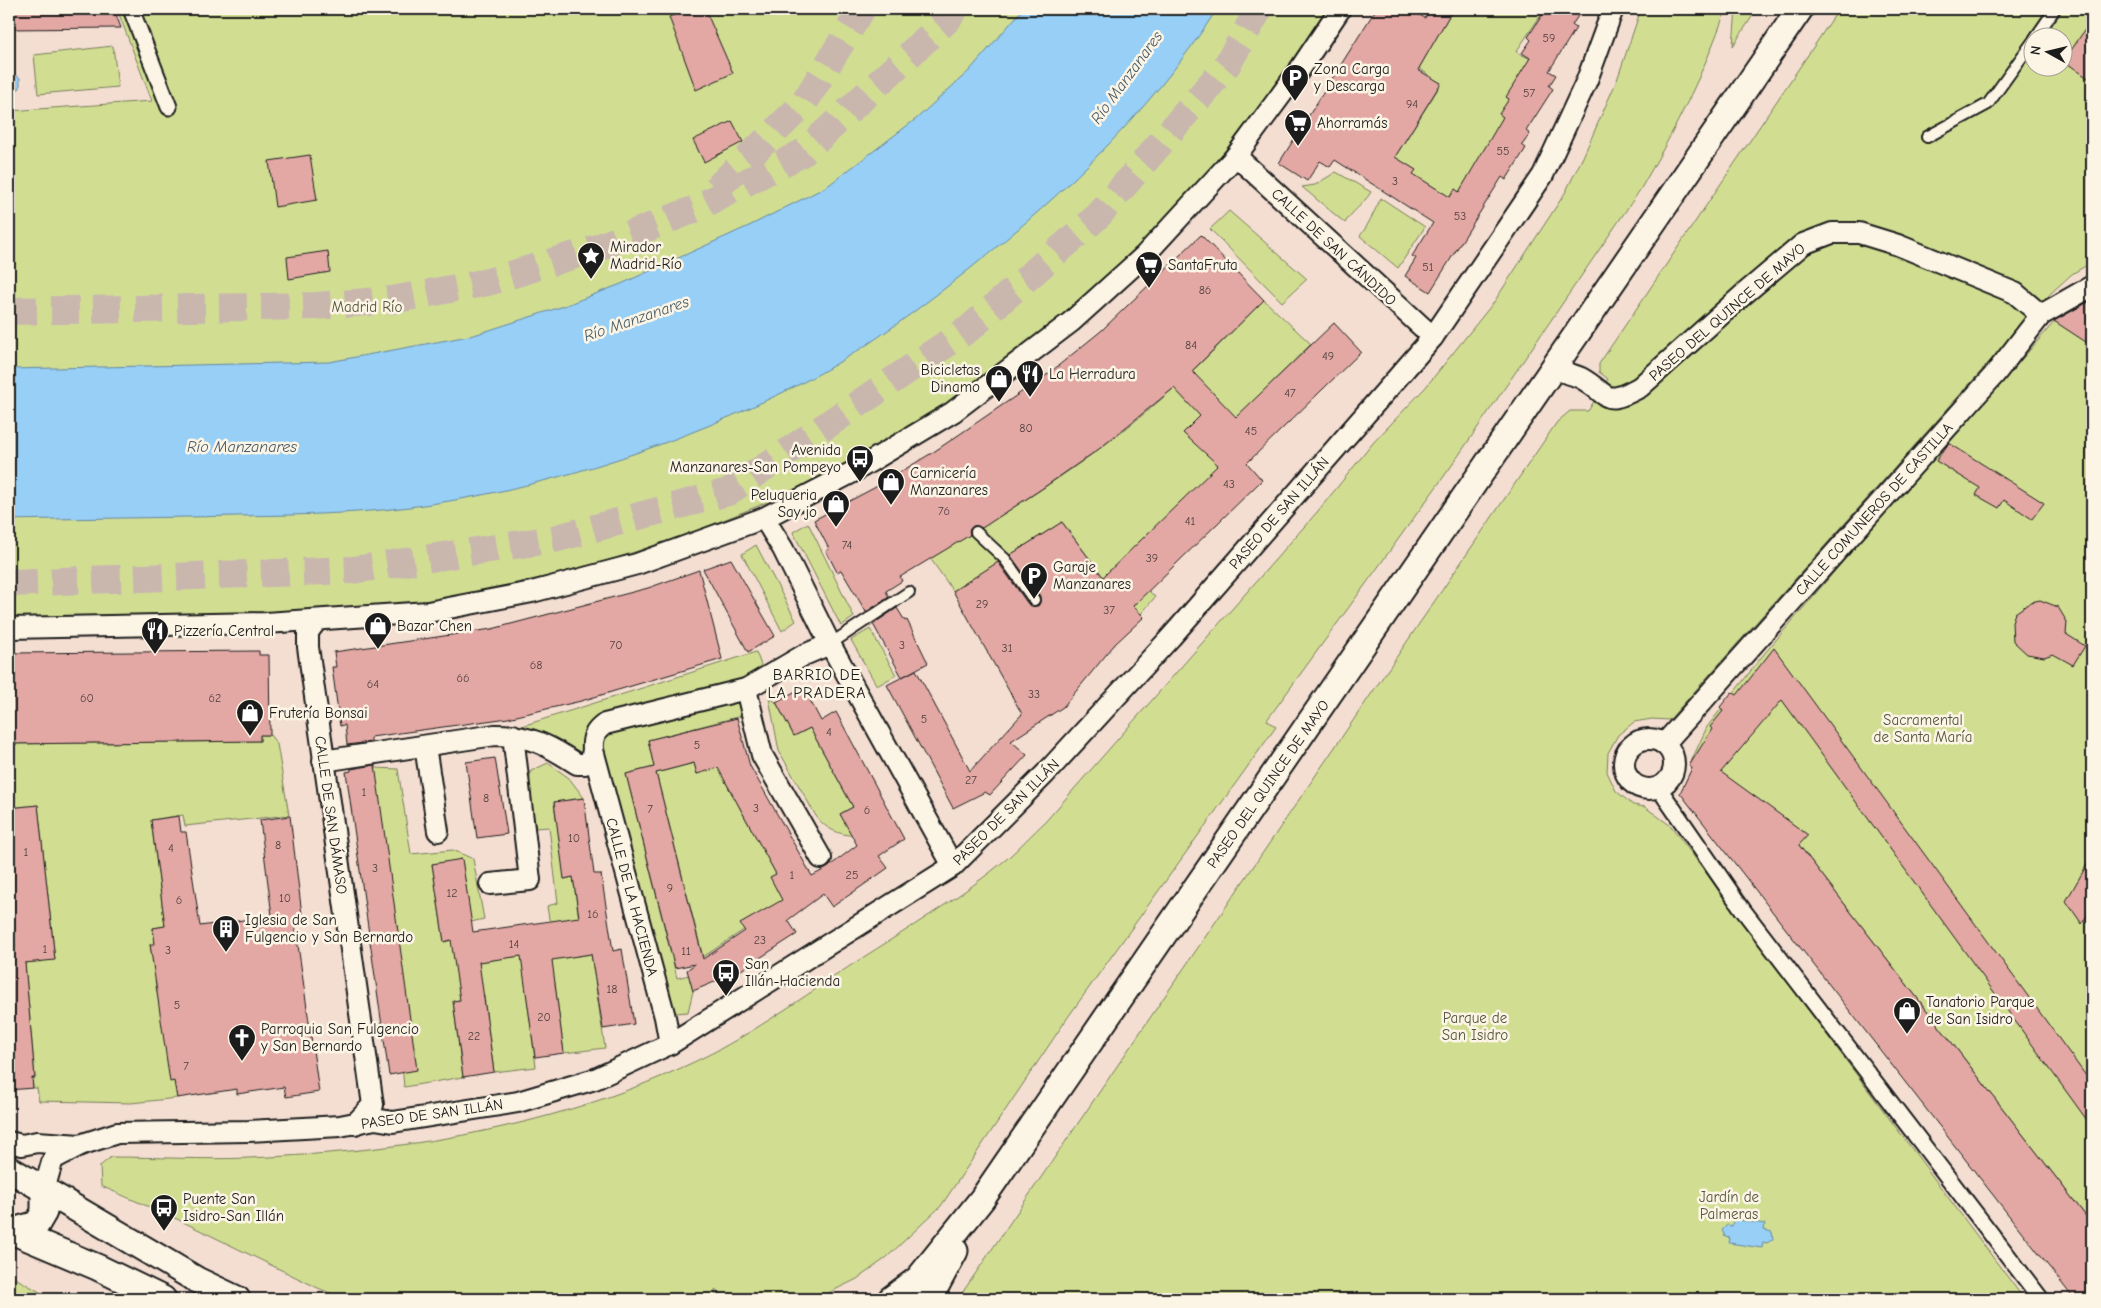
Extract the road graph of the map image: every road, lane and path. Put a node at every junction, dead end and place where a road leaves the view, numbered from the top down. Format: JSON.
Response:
{"nodes":[{"id":1,"x":130,"y":9,"type":"edge"},
{"id":2,"x":1340,"y":9,"type":"edge"},
{"id":3,"x":1613,"y":9,"type":"edge"},
{"id":4,"x":1800,"y":9,"type":"edge"},
{"id":5,"x":2055,"y":9,"type":"edge"},
{"id":6,"x":2041,"y":28,"type":"edge"},
{"id":7,"x":2024,"y":52,"type":"edge"},
{"id":8,"x":169,"y":107,"type":"dead end"},
{"id":9,"x":1926,"y":137,"type":"dead end"},
{"id":10,"x":1236,"y":156,"type":"junction"},
{"id":11,"x":2092,"y":286,"type":"edge"},
{"id":12,"x":2041,"y":315,"type":"junction"},
{"id":13,"x":1433,"y":337,"type":"junction"},
{"id":14,"x":1554,"y":369,"type":"junction"},
{"id":15,"x":764,"y":518,"type":"junction"},
{"id":16,"x":976,"y":532,"type":"dead end"},
{"id":17,"x":909,"y":592,"type":"dead end"},
{"id":18,"x":1034,"y":600,"type":"dead end"},
{"id":19,"x":317,"y":620,"type":"junction"},
{"id":20,"x":9,"y":628,"type":"edge"},
{"id":21,"x":830,"y":644,"type":"junction"},
{"id":22,"x":746,"y":689,"type":"junction"},
{"id":23,"x":513,"y":735,"type":"junction"},
{"id":24,"x":1664,"y":744,"type":"junction"},
{"id":25,"x":425,"y":746,"type":"junction"},
{"id":26,"x":592,"y":750,"type":"junction"},
{"id":27,"x":323,"y":761,"type":"junction"},
{"id":28,"x":1658,"y":787,"type":"junction"},
{"id":29,"x":438,"y":831,"type":"dead end"},
{"id":30,"x":821,"y":858,"type":"dead end"},
{"id":31,"x":953,"y":866,"type":"junction"},
{"id":32,"x":490,"y":884,"type":"dead end"},
{"id":33,"x":670,"y":1044,"type":"junction"},
{"id":34,"x":373,"y":1105,"type":"junction"},
{"id":35,"x":392,"y":1122,"type":"junction"},
{"id":36,"x":355,"y":1124,"type":"junction"},
{"id":37,"x":9,"y":1142,"type":"edge"},
{"id":38,"x":80,"y":1145,"type":"junction"},
{"id":39,"x":9,"y":1169,"type":"edge"},
{"id":40,"x":44,"y":1190,"type":"junction"},
{"id":41,"x":982,"y":1199,"type":"junction"},
{"id":42,"x":11,"y":1231,"type":"edge"},
{"id":43,"x":163,"y":1299,"type":"edge"},
{"id":44,"x":237,"y":1299,"type":"edge"},
{"id":45,"x":891,"y":1299,"type":"edge"},
{"id":46,"x":929,"y":1299,"type":"edge"},
{"id":47,"x":2041,"y":1299,"type":"edge"}],
"edges":[{"from":1,"to":8,"type":"street"},
{"from":2,"to":10,"type":"street"},
{"from":3,"to":13,"type":"street","name":"PASEO DE SAN ILLÁN"},
{"from":4,"to":14,"type":"street","name":"PASEO DEL QUINCE DE MAYO"},
{"from":5,"to":6,"type":"lane"},
{"from":7,"to":9,"type":"lane"},
{"from":10,"to":13,"type":"street","name":"CALLE DE SAN CÁNDIDO"},
{"from":10,"to":15,"type":"street"},
{"from":11,"to":12,"type":"street","name":"CALLE COMUNEROS DE CASTILLA"},
{"from":12,"to":14,"type":"street","name":"PASEO DEL QUINCE DE MAYO"},
{"from":12,"to":24,"type":"street","name":"CALLE COMUNEROS DE CASTILLA"},
{"from":13,"to":31,"type":"street","name":"PASEO DE SAN ILLÁN"},
{"from":14,"to":41,"type":"street","name":"PASEO DEL QUINCE DE MAYO"},
{"from":15,"to":19,"type":"street"},
{"from":15,"to":21,"type":"street"},
{"from":16,"to":18,"type":"lane"},
{"from":17,"to":21,"type":"lane"},
{"from":19,"to":20,"type":"street"},
{"from":19,"to":27,"type":"street","name":"CALLE DE SAN DÁMASO"},
{"from":21,"to":22,"type":"street"},
{"from":21,"to":31,"type":"street"},
{"from":22,"to":26,"type":"street"},
{"from":22,"to":30,"type":"street"},
{"from":23,"to":25,"type":"street"},
{"from":23,"to":26,"type":"street"},
{"from":23,"to":32,"type":"street"},
{"from":24,"to":28,"type":"street"},
{"from":24,"to":28,"type":"street"},
{"from":25,"to":27,"type":"street"},
{"from":25,"to":29,"type":"street"},
{"from":26,"to":33,"type":"street","name":"CALLE DE LA HACIENDA"},
{"from":27,"to":34,"type":"street","name":"CALLE DE SAN DÁMASO"},
{"from":28,"to":47,"type":"street"},
{"from":31,"to":33,"type":"street","name":"PASEO DE SAN ILLÁN"},
{"from":33,"to":35,"type":"street","name":"PASEO DE SAN ILLÁN"},
{"from":34,"to":35,"type":"street"},
{"from":34,"to":36,"type":"street"},
{"from":35,"to":36,"type":"street","name":"PASEO DE SAN ILLÁN"},
{"from":36,"to":38,"type":"street","name":"PASEO DE SAN ILLÁN"},
{"from":37,"to":38,"type":"street","name":"PASEO DE SAN ILLÁN"},
{"from":38,"to":40,"type":"street","name":"PASEO DE SAN ILLÁN"},
{"from":39,"to":40,"type":"street"},
{"from":40,"to":42,"type":"street"},
{"from":40,"to":44,"type":"street"},
{"from":41,"to":45,"type":"street","name":"PASEO DEL QUINCE DE MAYO"},
{"from":41,"to":46,"type":"street","name":"PASEO DEL QUINCE DE MAYO"},
{"from":42,"to":43,"type":"street"}]}
